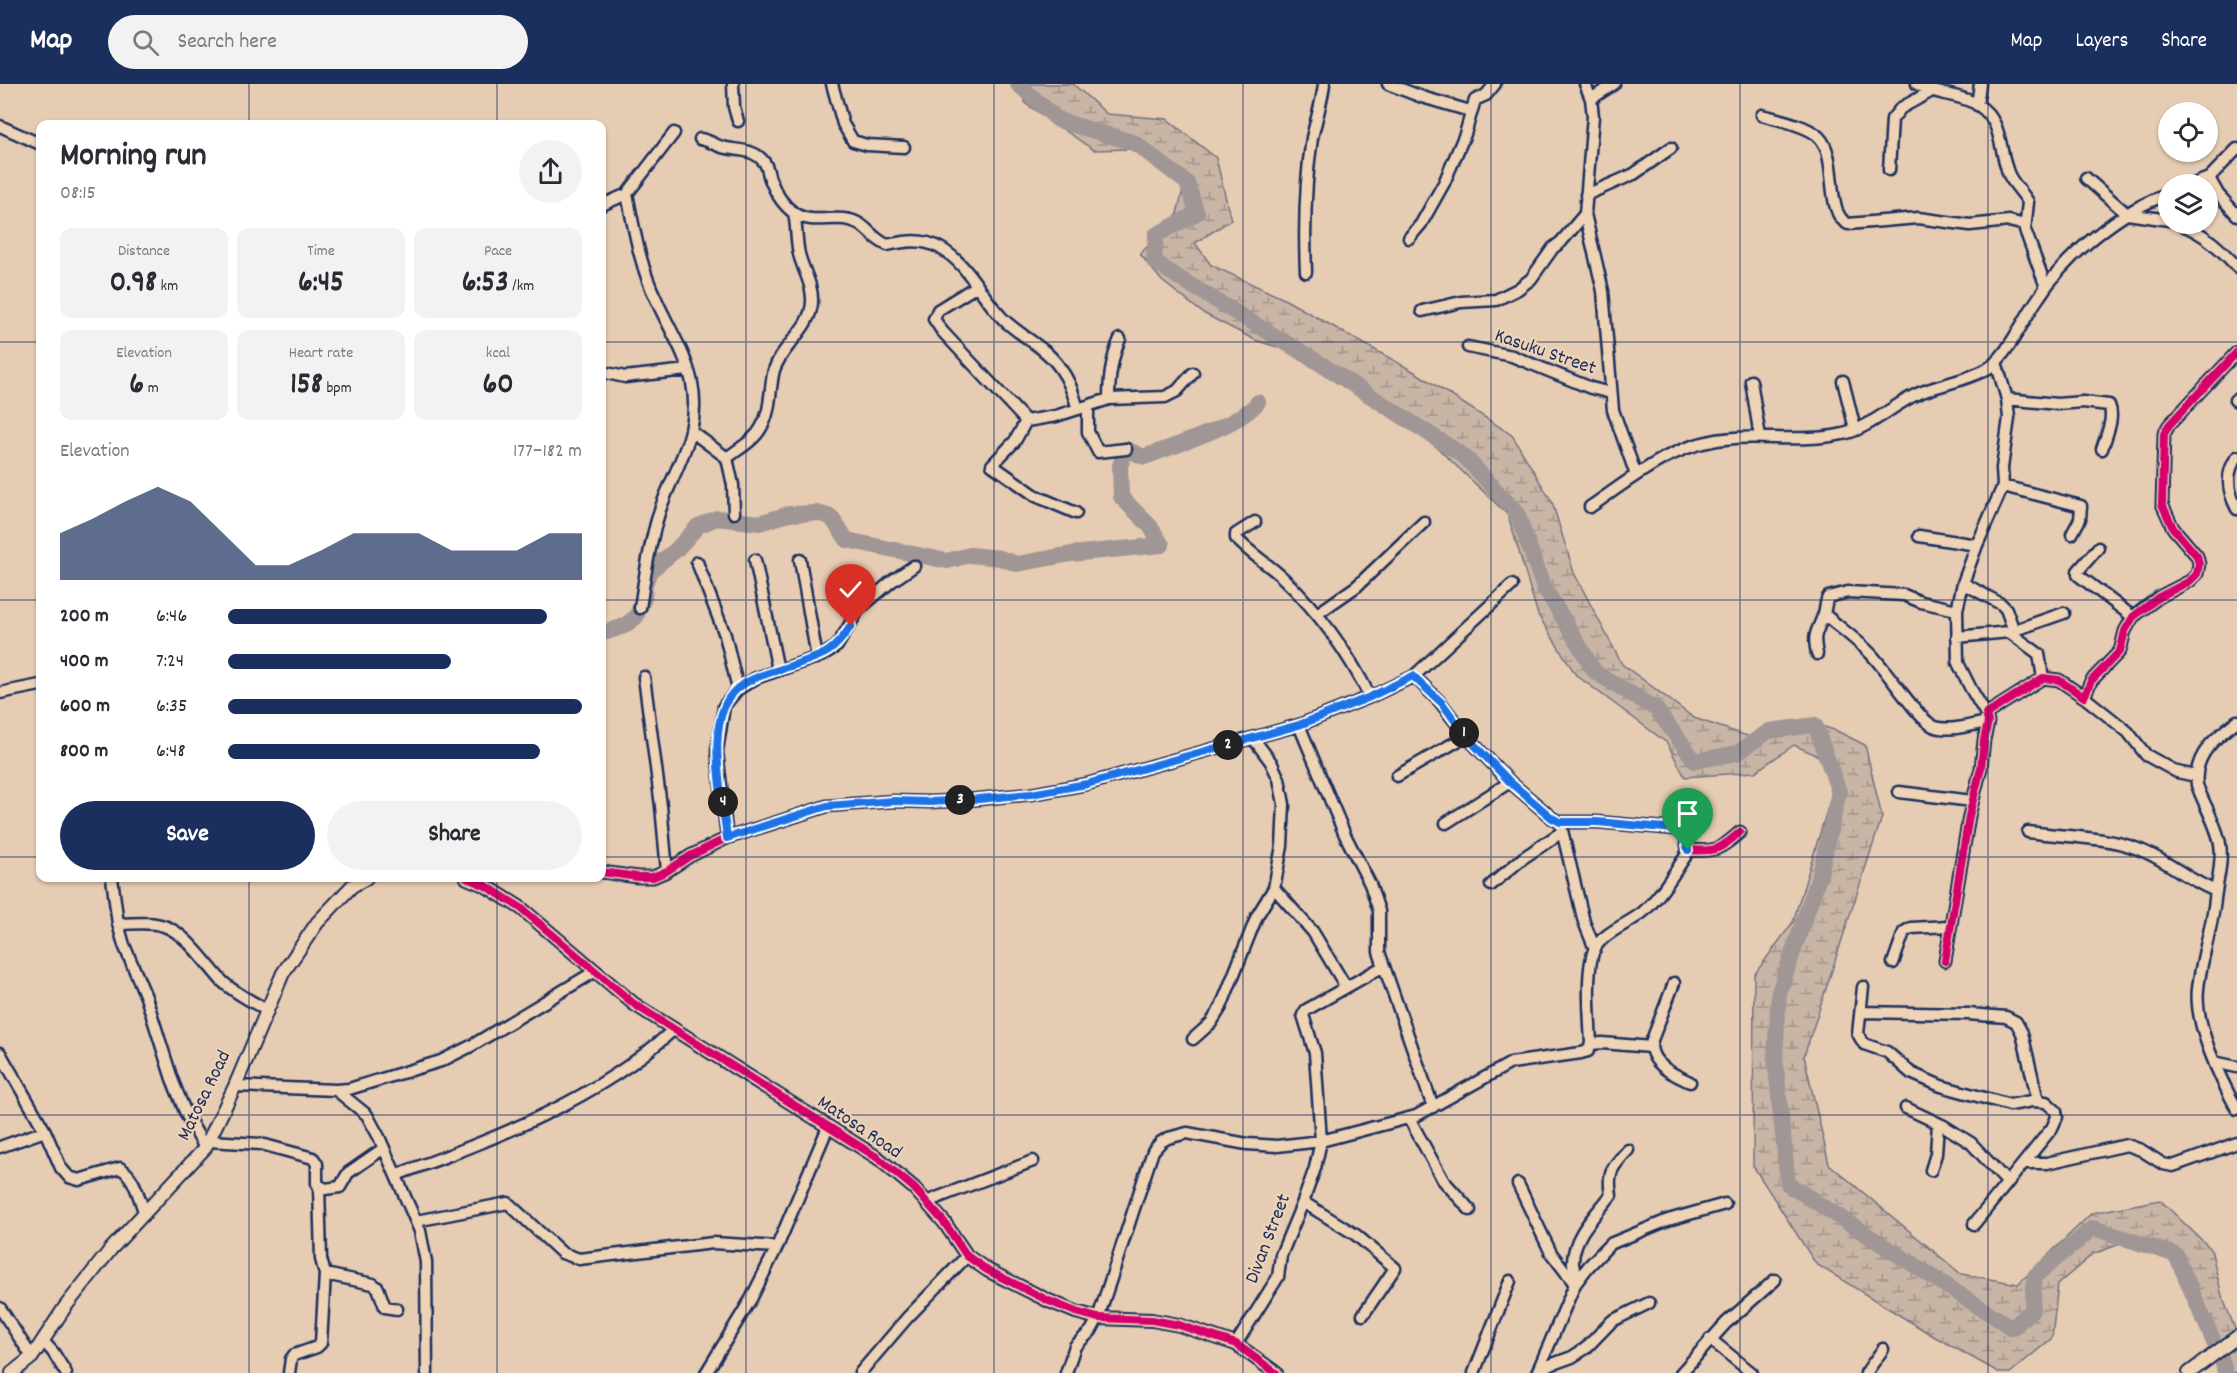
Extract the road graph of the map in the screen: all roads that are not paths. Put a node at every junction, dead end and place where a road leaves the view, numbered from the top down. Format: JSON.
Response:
{"nodes":[{"id":1,"x":733,"y":84,"type":"edge"},
{"id":2,"x":832,"y":84,"type":"edge"},
{"id":3,"x":1324,"y":84,"type":"edge"},
{"id":4,"x":1388,"y":84,"type":"edge"},
{"id":5,"x":1495,"y":84,"type":"edge"},
{"id":6,"x":1585,"y":84,"type":"edge"},
{"id":7,"x":1614,"y":84,"type":"edge"},
{"id":8,"x":1917,"y":84,"type":"edge"},
{"id":9,"x":1980,"y":84,"type":"edge"},
{"id":10,"x":1930,"y":92,"type":"junction"},
{"id":11,"x":1591,"y":99,"type":"junction"},
{"id":12,"x":1977,"y":105,"type":"junction"},
{"id":13,"x":1470,"y":111,"type":"junction"},
{"id":14,"x":1762,"y":115,"type":"dead end"},
{"id":15,"x":738,"y":121,"type":"dead end"},
{"id":16,"x":0,"y":126,"type":"edge"},
{"id":17,"x":674,"y":134,"type":"dead end"},
{"id":18,"x":700,"y":139,"type":"dead end"},
{"id":19,"x":36,"y":142,"type":"edge"},
{"id":20,"x":904,"y":147,"type":"dead end"},
{"id":21,"x":1671,"y":148,"type":"dead end"},
{"id":22,"x":2237,"y":149,"type":"edge"},
{"id":23,"x":1889,"y":170,"type":"dead end"},
{"id":24,"x":2214,"y":174,"type":"edge"},
{"id":25,"x":2086,"y":178,"type":"dead end"},
{"id":26,"x":627,"y":194,"type":"junction"},
{"id":27,"x":2218,"y":194,"type":"edge"},
{"id":28,"x":1586,"y":195,"type":"junction"},
{"id":29,"x":2158,"y":198,"type":"edge"},
{"id":30,"x":606,"y":203,"type":"edge"},
{"id":31,"x":794,"y":213,"type":"junction"},
{"id":32,"x":1585,"y":214,"type":"junction"},
{"id":33,"x":2127,"y":214,"type":"junction"},
{"id":34,"x":2237,"y":215,"type":"edge"},
{"id":35,"x":2158,"y":218,"type":"edge"},
{"id":36,"x":2025,"y":225,"type":"junction"},
{"id":37,"x":2202,"y":234,"type":"edge"},
{"id":38,"x":1409,"y":238,"type":"dead end"},
{"id":39,"x":2237,"y":267,"type":"edge"},
{"id":40,"x":1306,"y":272,"type":"dead end"},
{"id":41,"x":977,"y":286,"type":"junction"},
{"id":42,"x":2046,"y":287,"type":"junction"},
{"id":43,"x":1422,"y":311,"type":"dead end"},
{"id":44,"x":1120,"y":339,"type":"dead end"},
{"id":45,"x":1468,"y":347,"type":"dead end"},
{"id":46,"x":2237,"y":352,"type":"edge"},
{"id":47,"x":1996,"y":362,"type":"junction"},
{"id":48,"x":687,"y":370,"type":"junction"},
{"id":49,"x":606,"y":373,"type":"edge"},
{"id":50,"x":1193,"y":373,"type":"dead end"},
{"id":51,"x":1751,"y":381,"type":"dead end"},
{"id":52,"x":1843,"y":381,"type":"dead end"},
{"id":53,"x":1611,"y":393,"type":"junction"},
{"id":54,"x":1109,"y":399,"type":"junction"},
{"id":55,"x":2007,"y":399,"type":"junction"},
{"id":56,"x":1083,"y":408,"type":"junction"},
{"id":57,"x":1026,"y":421,"type":"junction"},
{"id":58,"x":1855,"y":429,"type":"junction"},
{"id":59,"x":691,"y":431,"type":"junction"},
{"id":60,"x":1760,"y":437,"type":"junction"},
{"id":61,"x":1126,"y":449,"type":"dead end"},
{"id":62,"x":2102,"y":449,"type":"dead end"},
{"id":63,"x":2237,"y":457,"type":"edge"},
{"id":64,"x":727,"y":458,"type":"junction"},
{"id":65,"x":1636,"y":475,"type":"junction"},
{"id":66,"x":2002,"y":486,"type":"junction"},
{"id":67,"x":1590,"y":507,"type":"dead end"},
{"id":68,"x":2237,"y":509,"type":"edge"},
{"id":69,"x":734,"y":513,"type":"dead end"},
{"id":70,"x":1077,"y":513,"type":"dead end"},
{"id":71,"x":1255,"y":522,"type":"dead end"},
{"id":72,"x":1424,"y":522,"type":"dead end"},
{"id":73,"x":2072,"y":534,"type":"dead end"},
{"id":74,"x":1919,"y":536,"type":"dead end"},
{"id":75,"x":1977,"y":545,"type":"junction"},
{"id":76,"x":2098,"y":548,"type":"dead end"},
{"id":77,"x":756,"y":560,"type":"dead end"},
{"id":78,"x":800,"y":560,"type":"dead end"},
{"id":79,"x":697,"y":562,"type":"dead end"},
{"id":80,"x":914,"y":566,"type":"dead end"},
{"id":81,"x":1963,"y":582,"type":"junction"},
{"id":82,"x":1512,"y":585,"type":"dead end"},
{"id":83,"x":640,"y":608,"type":"dead end"},
{"id":84,"x":1957,"y":610,"type":"junction"},
{"id":85,"x":2064,"y":613,"type":"dead end"},
{"id":86,"x":1317,"y":614,"type":"junction"},
{"id":87,"x":1824,"y":614,"type":"junction"},
{"id":88,"x":2133,"y":617,"type":"junction"},
{"id":89,"x":2011,"y":631,"type":"junction"},
{"id":90,"x":1957,"y":637,"type":"junction"},
{"id":91,"x":1817,"y":654,"type":"dead end"},
{"id":92,"x":817,"y":658,"type":"junction"},
{"id":93,"x":778,"y":670,"type":"junction"},
{"id":94,"x":644,"y":676,"type":"dead end"},
{"id":95,"x":1413,"y":676,"type":"junction"},
{"id":96,"x":2043,"y":678,"type":"junction"},
{"id":97,"x":36,"y":686,"type":"edge"},
{"id":98,"x":738,"y":689,"type":"junction"},
{"id":99,"x":0,"y":693,"type":"edge"},
{"id":100,"x":1370,"y":697,"type":"junction"},
{"id":101,"x":2084,"y":697,"type":"junction"},
{"id":102,"x":1987,"y":718,"type":"junction"},
{"id":103,"x":2237,"y":721,"type":"edge"},
{"id":104,"x":1299,"y":725,"type":"junction"},
{"id":105,"x":1466,"y":736,"type":"junction"},
{"id":106,"x":1253,"y":738,"type":"junction"},
{"id":107,"x":1396,"y":776,"type":"dead end"},
{"id":108,"x":2196,"y":776,"type":"junction"},
{"id":109,"x":1510,"y":782,"type":"junction"},
{"id":110,"x":1899,"y":792,"type":"dead end"},
{"id":111,"x":1972,"y":801,"type":"junction"},
{"id":112,"x":1446,"y":823,"type":"dead end"},
{"id":113,"x":1561,"y":827,"type":"junction"},
{"id":114,"x":1740,"y":832,"type":"dead end"},
{"id":115,"x":2028,"y":832,"type":"dead end"},
{"id":116,"x":727,"y":838,"type":"junction"},
{"id":117,"x":1688,"y":850,"type":"junction"},
{"id":118,"x":667,"y":871,"type":"junction"},
{"id":119,"x":606,"y":873,"type":"edge"},
{"id":120,"x":112,"y":882,"type":"edge"},
{"id":121,"x":359,"y":882,"type":"edge"},
{"id":122,"x":476,"y":882,"type":"edge"},
{"id":123,"x":1491,"y":885,"type":"dead end"},
{"id":124,"x":1274,"y":888,"type":"junction"},
{"id":125,"x":2216,"y":891,"type":"junction"},
{"id":126,"x":117,"y":924,"type":"junction"},
{"id":127,"x":1949,"y":926,"type":"junction"},
{"id":128,"x":1595,"y":948,"type":"junction"},
{"id":129,"x":1945,"y":961,"type":"dead end"},
{"id":130,"x":1893,"y":963,"type":"dead end"},
{"id":131,"x":1384,"y":966,"type":"junction"},
{"id":132,"x":594,"y":972,"type":"junction"},
{"id":133,"x":1674,"y":983,"type":"dead end"},
{"id":134,"x":1346,"y":987,"type":"junction"},
{"id":135,"x":1863,"y":987,"type":"dead end"},
{"id":136,"x":266,"y":1010,"type":"junction"},
{"id":137,"x":1861,"y":1012,"type":"junction"},
{"id":138,"x":673,"y":1030,"type":"junction"},
{"id":139,"x":1193,"y":1039,"type":"dead end"},
{"id":140,"x":1591,"y":1044,"type":"junction"},
{"id":141,"x":1652,"y":1047,"type":"junction"},
{"id":142,"x":0,"y":1053,"type":"edge"},
{"id":143,"x":2214,"y":1062,"type":"junction"},
{"id":144,"x":2237,"y":1066,"type":"edge"},
{"id":145,"x":1690,"y":1082,"type":"dead end"},
{"id":146,"x":235,"y":1086,"type":"junction"},
{"id":147,"x":336,"y":1090,"type":"junction"},
{"id":148,"x":2038,"y":1101,"type":"junction"},
{"id":149,"x":1433,"y":1107,"type":"junction"},
{"id":150,"x":1906,"y":1108,"type":"dead end"},
{"id":151,"x":2237,"y":1109,"type":"edge"},
{"id":152,"x":1409,"y":1118,"type":"junction"},
{"id":153,"x":1938,"y":1123,"type":"junction"},
{"id":154,"x":828,"y":1127,"type":"junction"},
{"id":155,"x":45,"y":1131,"type":"junction"},
{"id":156,"x":1321,"y":1141,"type":"junction"},
{"id":157,"x":2237,"y":1143,"type":"edge"},
{"id":158,"x":207,"y":1145,"type":"junction"},
{"id":159,"x":0,"y":1147,"type":"edge"},
{"id":160,"x":384,"y":1148,"type":"junction"},
{"id":161,"x":1628,"y":1150,"type":"dead end"},
{"id":162,"x":1033,"y":1161,"type":"dead end"},
{"id":163,"x":2025,"y":1163,"type":"junction"},
{"id":164,"x":1931,"y":1170,"type":"dead end"},
{"id":165,"x":396,"y":1175,"type":"junction"},
{"id":166,"x":2007,"y":1182,"type":"junction"},
{"id":167,"x":1518,"y":1184,"type":"dead end"},
{"id":168,"x":319,"y":1186,"type":"junction"},
{"id":169,"x":926,"y":1202,"type":"junction"},
{"id":170,"x":1303,"y":1202,"type":"junction"},
{"id":171,"x":1725,"y":1204,"type":"dead end"},
{"id":172,"x":1470,"y":1210,"type":"dead end"},
{"id":173,"x":145,"y":1214,"type":"junction"},
{"id":174,"x":416,"y":1221,"type":"junction"},
{"id":175,"x":1974,"y":1224,"type":"dead end"},
{"id":176,"x":777,"y":1247,"type":"junction"},
{"id":177,"x":968,"y":1256,"type":"junction"},
{"id":178,"x":325,"y":1274,"type":"junction"},
{"id":179,"x":1775,"y":1280,"type":"dead end"},
{"id":180,"x":1510,"y":1281,"type":"dead end"},
{"id":181,"x":1576,"y":1282,"type":"junction"},
{"id":182,"x":1648,"y":1304,"type":"dead end"},
{"id":183,"x":0,"y":1308,"type":"edge"},
{"id":184,"x":397,"y":1309,"type":"dead end"},
{"id":185,"x":1363,"y":1316,"type":"dead end"},
{"id":186,"x":1098,"y":1318,"type":"junction"},
{"id":187,"x":2237,"y":1337,"type":"edge"},
{"id":188,"x":1710,"y":1339,"type":"junction"},
{"id":189,"x":43,"y":1341,"type":"junction"},
{"id":190,"x":1236,"y":1344,"type":"junction"},
{"id":191,"x":1883,"y":1349,"type":"dead end"},
{"id":192,"x":32,"y":1357,"type":"junction"},
{"id":193,"x":1538,"y":1371,"type":"edge"},
{"id":194,"x":12,"y":1373,"type":"edge"},
{"id":195,"x":66,"y":1373,"type":"edge"},
{"id":196,"x":289,"y":1373,"type":"edge"},
{"id":197,"x":427,"y":1373,"type":"edge"},
{"id":198,"x":706,"y":1373,"type":"edge"},
{"id":199,"x":860,"y":1373,"type":"edge"},
{"id":200,"x":1066,"y":1373,"type":"edge"},
{"id":201,"x":1276,"y":1373,"type":"edge"},
{"id":202,"x":1474,"y":1373,"type":"edge"},
{"id":203,"x":1681,"y":1373,"type":"edge"},
{"id":204,"x":1752,"y":1373,"type":"edge"},
{"id":205,"x":1866,"y":1373,"type":"edge"},
{"id":206,"x":2189,"y":1373,"type":"edge"}],
"edges":[{"from":1,"to":15,"type":"street"},
{"from":2,"to":20,"type":"street"},
{"from":3,"to":40,"type":"street"},
{"from":4,"to":13,"type":"street"},
{"from":5,"to":13,"type":"street"},
{"from":6,"to":11,"type":"street"},
{"from":7,"to":11,"type":"street"},
{"from":8,"to":10,"type":"street"},
{"from":9,"to":12,"type":"street"},
{"from":10,"to":12,"type":"street"},
{"from":10,"to":23,"type":"street"},
{"from":11,"to":28,"type":"street"},
{"from":12,"to":36,"type":"street"},
{"from":13,"to":38,"type":"street"},
{"from":14,"to":36,"type":"street"},
{"from":16,"to":19,"type":"street"},
{"from":17,"to":26,"type":"street"},
{"from":18,"to":31,"type":"street"},
{"from":21,"to":28,"type":"street"},
{"from":22,"to":24,"type":"street"},
{"from":25,"to":33,"type":"street"},
{"from":26,"to":30,"type":"street"},
{"from":26,"to":48,"type":"street"},
{"from":27,"to":34,"type":"street"},
{"from":28,"to":32,"type":"street"},
{"from":29,"to":33,"type":"street"},
{"from":31,"to":41,"type":"street"},
{"from":31,"to":64,"type":"street"},
{"from":32,"to":43,"type":"street"},
{"from":32,"to":53,"type":"street"},
{"from":33,"to":35,"type":"street"},
{"from":33,"to":42,"type":"street"},
{"from":36,"to":42,"type":"street"},
{"from":37,"to":39,"type":"street"},
{"from":41,"to":56,"type":"street"},
{"from":41,"to":57,"type":"street"},
{"from":42,"to":47,"type":"street"},
{"from":44,"to":54,"type":"street"},
{"from":45,"to":53,"type":"street","name":"Kasuku Street"},
{"from":46,"to":88,"type":"street"},
{"from":47,"to":55,"type":"street"},
{"from":47,"to":58,"type":"street"},
{"from":48,"to":49,"type":"street"},
{"from":48,"to":59,"type":"street"},
{"from":50,"to":54,"type":"street"},
{"from":51,"to":60,"type":"street"},
{"from":52,"to":58,"type":"street"},
{"from":53,"to":65,"type":"street"},
{"from":54,"to":56,"type":"street"},
{"from":55,"to":62,"type":"street"},
{"from":55,"to":66,"type":"street"},
{"from":56,"to":57,"type":"street"},
{"from":56,"to":61,"type":"street"},
{"from":57,"to":70,"type":"street"},
{"from":58,"to":60,"type":"street"},
{"from":59,"to":64,"type":"street"},
{"from":59,"to":83,"type":"street"},
{"from":60,"to":65,"type":"street"},
{"from":63,"to":68,"type":"street"},
{"from":64,"to":69,"type":"street"},
{"from":65,"to":67,"type":"street"},
{"from":66,"to":73,"type":"street"},
{"from":66,"to":75,"type":"street"},
{"from":71,"to":86,"type":"street"},
{"from":72,"to":86,"type":"street"},
{"from":74,"to":75,"type":"street"},
{"from":75,"to":81,"type":"street"},
{"from":76,"to":88,"type":"street"},
{"from":77,"to":93,"type":"street"},
{"from":78,"to":92,"type":"street"},
{"from":79,"to":98,"type":"street"},
{"from":80,"to":92,"type":"street"},
{"from":81,"to":84,"type":"street"},
{"from":81,"to":89,"type":"street"},
{"from":82,"to":95,"type":"street"},
{"from":84,"to":87,"type":"street"},
{"from":84,"to":90,"type":"street"},
{"from":85,"to":89,"type":"street"},
{"from":86,"to":100,"type":"street"},
{"from":87,"to":91,"type":"street"},
{"from":87,"to":102,"type":"street"},
{"from":88,"to":101,"type":"street"},
{"from":89,"to":90,"type":"street"},
{"from":89,"to":96,"type":"street"},
{"from":90,"to":102,"type":"street"},
{"from":92,"to":93,"type":"street"},
{"from":93,"to":98,"type":"street"},
{"from":94,"to":118,"type":"street"},
{"from":95,"to":100,"type":"street"},
{"from":95,"to":105,"type":"street"},
{"from":96,"to":101,"type":"street"},
{"from":96,"to":102,"type":"street"},
{"from":97,"to":99,"type":"street"},
{"from":98,"to":116,"type":"street"},
{"from":100,"to":104,"type":"street"},
{"from":101,"to":108,"type":"street"},
{"from":102,"to":111,"type":"street"},
{"from":103,"to":108,"type":"street"},
{"from":104,"to":106,"type":"street"},
{"from":104,"to":131,"type":"street"},
{"from":105,"to":107,"type":"street"},
{"from":105,"to":109,"type":"street"},
{"from":106,"to":116,"type":"street"},
{"from":106,"to":124,"type":"street"},
{"from":108,"to":125,"type":"street"},
{"from":109,"to":112,"type":"street"},
{"from":109,"to":113,"type":"street"},
{"from":110,"to":111,"type":"street"},
{"from":111,"to":127,"type":"street"},
{"from":113,"to":117,"type":"street"},
{"from":113,"to":123,"type":"street"},
{"from":113,"to":128,"type":"street"},
{"from":114,"to":117,"type":"street"},
{"from":115,"to":125,"type":"street"},
{"from":116,"to":118,"type":"street"},
{"from":117,"to":128,"type":"street"},
{"from":118,"to":119,"type":"street"},
{"from":120,"to":126,"type":"street"},
{"from":121,"to":136,"type":"street","name":"Matosa Road"},
{"from":122,"to":132,"type":"street","name":"Matosa Road"},
{"from":124,"to":134,"type":"street"},
{"from":124,"to":139,"type":"street"},
{"from":125,"to":143,"type":"street"},
{"from":126,"to":136,"type":"street"},
{"from":126,"to":158,"type":"street"},
{"from":127,"to":129,"type":"street"},
{"from":127,"to":130,"type":"street"},
{"from":128,"to":140,"type":"street"},
{"from":131,"to":134,"type":"street"},
{"from":131,"to":149,"type":"street"},
{"from":132,"to":138,"type":"street","name":"Matosa Road"},
{"from":132,"to":147,"type":"street"},
{"from":133,"to":141,"type":"street"},
{"from":134,"to":156,"type":"street","name":"Divan Street"},
{"from":135,"to":137,"type":"street"},
{"from":136,"to":146,"type":"street","name":"Matosa Road"},
{"from":137,"to":148,"type":"street"},
{"from":137,"to":148,"type":"street"},
{"from":138,"to":154,"type":"street","name":"Matosa Road"},
{"from":138,"to":165,"type":"street"},
{"from":140,"to":141,"type":"street"},
{"from":140,"to":149,"type":"street"},
{"from":141,"to":145,"type":"street"},
{"from":142,"to":155,"type":"street"},
{"from":143,"to":144,"type":"street"},
{"from":143,"to":151,"type":"street"},
{"from":146,"to":147,"type":"street"},
{"from":146,"to":158,"type":"street","name":"Matosa Road"},
{"from":147,"to":160,"type":"street"},
{"from":148,"to":163,"type":"street"},
{"from":149,"to":152,"type":"street"},
{"from":150,"to":153,"type":"street"},
{"from":152,"to":156,"type":"street"},
{"from":152,"to":172,"type":"street"},
{"from":153,"to":164,"type":"street"},
{"from":153,"to":166,"type":"street"},
{"from":154,"to":169,"type":"street","name":"Matosa Road"},
{"from":154,"to":176,"type":"street"},
{"from":155,"to":159,"type":"street"},
{"from":155,"to":173,"type":"street"},
{"from":156,"to":170,"type":"street","name":"Divan Street"},
{"from":156,"to":186,"type":"street"},
{"from":157,"to":163,"type":"street"},
{"from":158,"to":168,"type":"street"},
{"from":158,"to":173,"type":"street","name":"Matosa Road"},
{"from":160,"to":165,"type":"street"},
{"from":160,"to":168,"type":"street"},
{"from":161,"to":181,"type":"street"},
{"from":162,"to":169,"type":"street"},
{"from":163,"to":166,"type":"street"},
{"from":165,"to":174,"type":"street"},
{"from":166,"to":175,"type":"street"},
{"from":167,"to":181,"type":"street"},
{"from":168,"to":178,"type":"street"},
{"from":169,"to":177,"type":"street","name":"Matosa Road"},
{"from":170,"to":185,"type":"street"},
{"from":170,"to":190,"type":"street","name":"Divan Street"},
{"from":171,"to":181,"type":"street"},
{"from":173,"to":189,"type":"street","name":"Matosa Road"},
{"from":174,"to":176,"type":"street"},
{"from":174,"to":197,"type":"street"},
{"from":176,"to":198,"type":"street"},
{"from":177,"to":186,"type":"street","name":"Matosa Road"},
{"from":177,"to":199,"type":"street"},
{"from":178,"to":184,"type":"street"},
{"from":178,"to":196,"type":"street"},
{"from":179,"to":188,"type":"street"},
{"from":180,"to":202,"type":"street"},
{"from":181,"to":193,"type":"street"},
{"from":182,"to":193,"type":"street"},
{"from":183,"to":192,"type":"street"},
{"from":186,"to":190,"type":"street","name":"Matosa Road"},
{"from":186,"to":200,"type":"street"},
{"from":187,"to":206,"type":"street"},
{"from":188,"to":203,"type":"street"},
{"from":188,"to":204,"type":"street"},
{"from":189,"to":192,"type":"street","name":"Matosa Road"},
{"from":189,"to":195,"type":"street"},
{"from":190,"to":201,"type":"street","name":"Matosa Road"},
{"from":191,"to":205,"type":"street"},
{"from":192,"to":194,"type":"street","name":"Matosa Road"}]}
